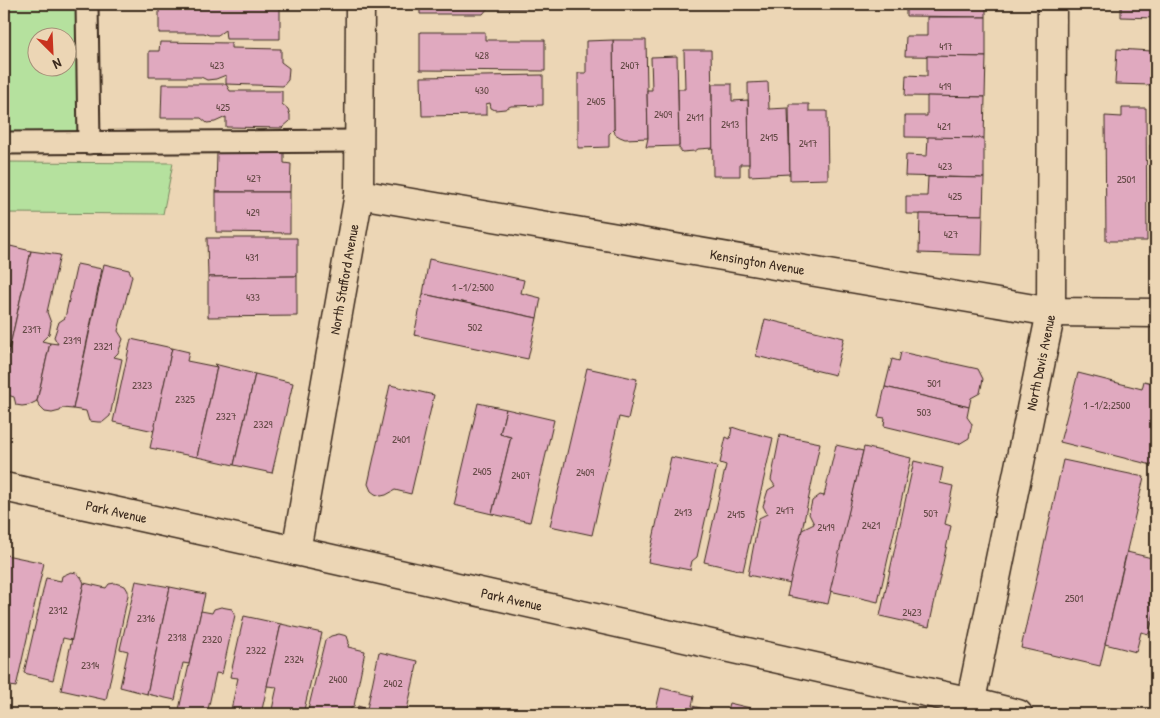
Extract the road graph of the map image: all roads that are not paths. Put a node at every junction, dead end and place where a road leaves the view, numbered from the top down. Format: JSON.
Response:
{"nodes":[{"id":1,"x":87,"y":4,"type":"edge"},
{"id":2,"x":360,"y":4,"type":"edge"},
{"id":3,"x":1052,"y":4,"type":"edge"},
{"id":4,"x":359,"y":141,"type":"junction"},
{"id":5,"x":89,"y":143,"type":"junction"},
{"id":6,"x":4,"y":144,"type":"edge"},
{"id":7,"x":359,"y":194,"type":"junction"},
{"id":8,"x":1051,"y":312,"type":"junction"},
{"id":9,"x":1156,"y":313,"type":"edge"},
{"id":10,"x":4,"y":487,"type":"edge"},
{"id":11,"x":296,"y":550,"type":"junction"},
{"id":12,"x":970,"y":708,"type":"edge"},
{"id":13,"x":1018,"y":714,"type":"edge"}],
"edges":[{"from":1,"to":5,"type":"lane"},
{"from":2,"to":4,"type":"street","name":"North Stafford Avenue"},
{"from":3,"to":8,"type":"street","name":"North Davis Avenue"},
{"from":4,"to":5,"type":"lane"},
{"from":4,"to":7,"type":"street","name":"North Stafford Avenue"},
{"from":5,"to":6,"type":"lane"},
{"from":7,"to":8,"type":"street","name":"Kensington Avenue"},
{"from":7,"to":11,"type":"street","name":"North Stafford Avenue"},
{"from":8,"to":9,"type":"street","name":"Kensington Avenue"},
{"from":8,"to":12,"type":"street","name":"North Davis Avenue"},
{"from":10,"to":11,"type":"street","name":"Park Avenue"},
{"from":11,"to":12,"type":"street","name":"Park Avenue"},
{"from":12,"to":13,"type":"street","name":"Park Avenue"}]}
